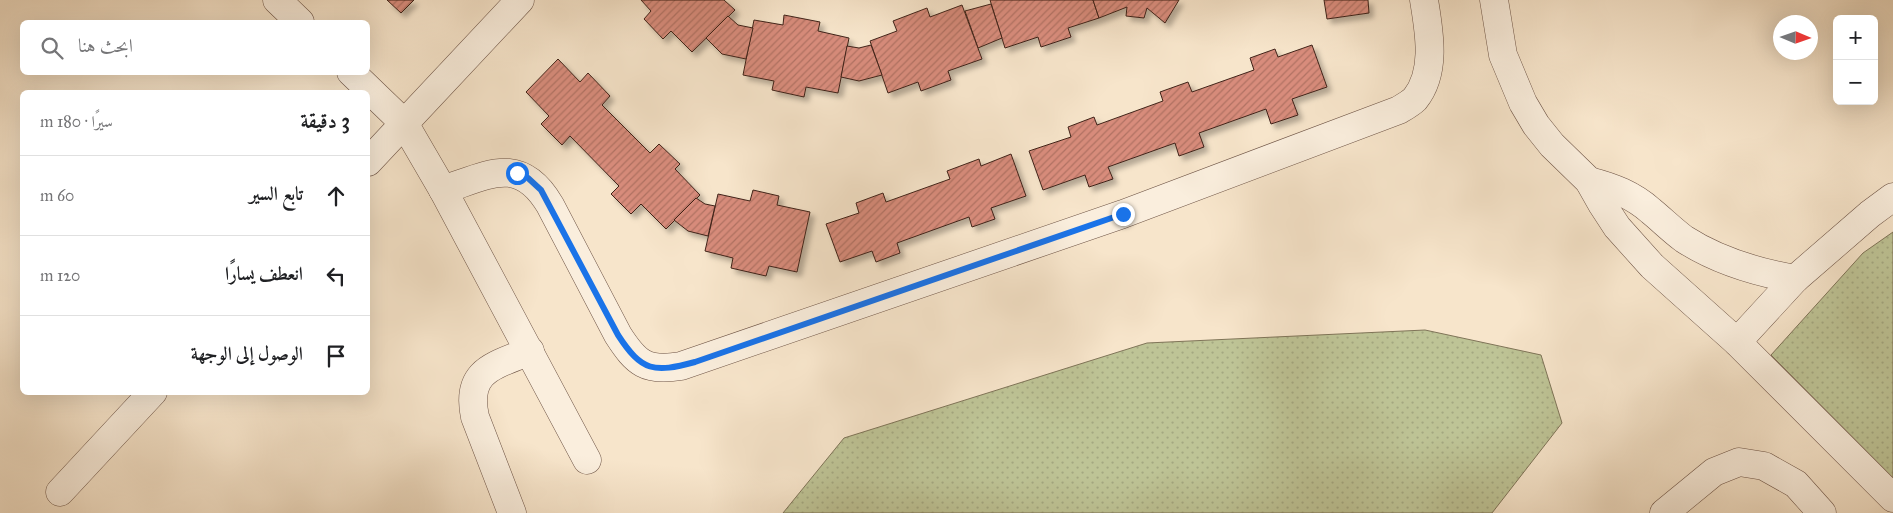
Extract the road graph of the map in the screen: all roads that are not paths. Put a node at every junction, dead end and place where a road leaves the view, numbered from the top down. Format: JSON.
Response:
{"nodes":[{"id":1,"x":277,"y":0,"type":"edge"},
{"id":2,"x":520,"y":0,"type":"edge"},
{"id":3,"x":1424,"y":0,"type":"edge"},
{"id":4,"x":1494,"y":0,"type":"edge"},
{"id":5,"x":298,"y":20,"type":"edge"},
{"id":6,"x":354,"y":75,"type":"edge"},
{"id":7,"x":370,"y":90,"type":"edge"},
{"id":8,"x":370,"y":90,"type":"edge"},
{"id":9,"x":404,"y":123,"type":"junction"},
{"id":10,"x":370,"y":160,"type":"edge"},
{"id":11,"x":1590,"y":181,"type":"junction"},
{"id":12,"x":443,"y":190,"type":"junction"},
{"id":13,"x":1893,"y":197,"type":"edge"},
{"id":14,"x":1795,"y":279,"type":"junction"},
{"id":15,"x":1737,"y":342,"type":"junction"},
{"id":16,"x":530,"y":351,"type":"junction"},
{"id":17,"x":150,"y":395,"type":"edge"},
{"id":18,"x":587,"y":460,"type":"dead end"},
{"id":19,"x":60,"y":492,"type":"dead end"},
{"id":20,"x":1893,"y":498,"type":"edge"},
{"id":21,"x":512,"y":513,"type":"edge"},
{"id":22,"x":1664,"y":513,"type":"edge"},
{"id":23,"x":1822,"y":513,"type":"edge"}],
"edges":[{"from":1,"to":5,"type":"street"},
{"from":2,"to":9,"type":"street"},
{"from":3,"to":12,"type":"street"},
{"from":4,"to":11,"type":"street"},
{"from":6,"to":7,"type":"street"},
{"from":8,"to":9,"type":"street"},
{"from":9,"to":10,"type":"street"},
{"from":9,"to":12,"type":"street"},
{"from":11,"to":14,"type":"street"},
{"from":11,"to":15,"type":"street"},
{"from":12,"to":16,"type":"street"},
{"from":13,"to":14,"type":"street"},
{"from":14,"to":15,"type":"street"},
{"from":15,"to":20,"type":"street"},
{"from":16,"to":18,"type":"street"},
{"from":16,"to":21,"type":"street"},
{"from":17,"to":19,"type":"street"},
{"from":22,"to":23,"type":"street"}]}
